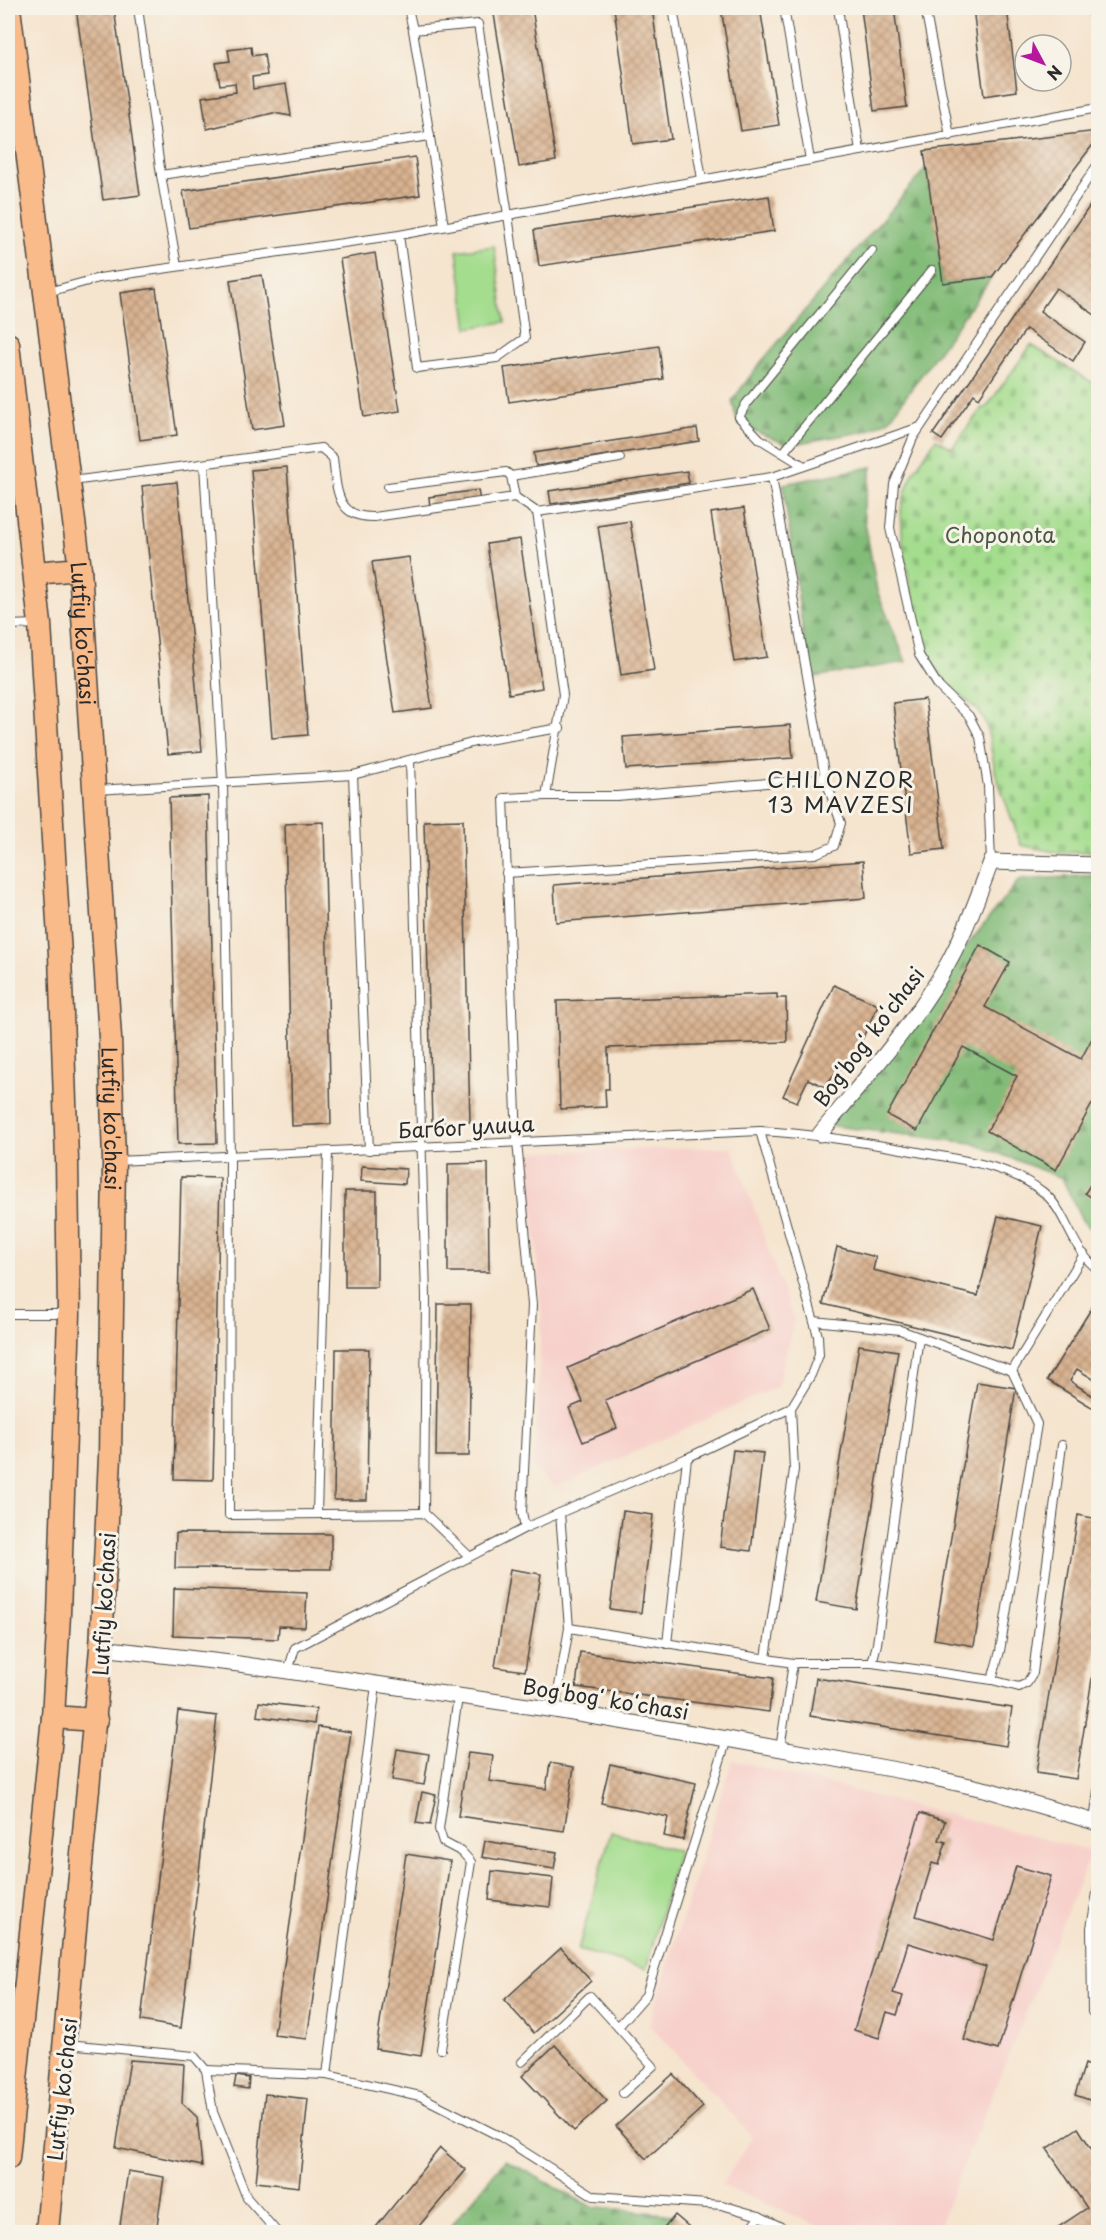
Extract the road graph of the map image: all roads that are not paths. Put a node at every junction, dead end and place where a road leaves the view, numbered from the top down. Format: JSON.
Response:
{"nodes":[{"id":1,"x":9,"y":8,"type":"edge"},
{"id":2,"x":138,"y":8,"type":"edge"},
{"id":3,"x":408,"y":8,"type":"edge"},
{"id":4,"x":673,"y":8,"type":"edge"},
{"id":5,"x":784,"y":8,"type":"edge"},
{"id":6,"x":837,"y":8,"type":"edge"},
{"id":7,"x":925,"y":8,"type":"edge"},
{"id":8,"x":1092,"y":8,"type":"edge"},
{"id":9,"x":412,"y":30,"type":"junction"},
{"id":10,"x":1098,"y":42,"type":"edge"},
{"id":11,"x":1098,"y":108,"type":"edge"},
{"id":12,"x":430,"y":136,"type":"junction"},
{"id":13,"x":950,"y":136,"type":"junction"},
{"id":14,"x":860,"y":151,"type":"junction"},
{"id":15,"x":810,"y":160,"type":"junction"},
{"id":16,"x":1098,"y":164,"type":"edge"},
{"id":17,"x":161,"y":175,"type":"junction"},
{"id":18,"x":702,"y":179,"type":"junction"},
{"id":19,"x":508,"y":215,"type":"junction"},
{"id":20,"x":444,"y":226,"type":"junction"},
{"id":21,"x":399,"y":235,"type":"junction"},
{"id":22,"x":872,"y":250,"type":"dead end"},
{"id":23,"x":177,"y":266,"type":"junction"},
{"id":24,"x":932,"y":270,"type":"dead end"},
{"id":25,"x":46,"y":292,"type":"junction"},
{"id":26,"x":8,"y":344,"type":"edge"},
{"id":27,"x":920,"y":427,"type":"junction"},
{"id":28,"x":783,"y":453,"type":"junction"},
{"id":29,"x":620,"y":458,"type":"dead end"},
{"id":30,"x":204,"y":464,"type":"junction"},
{"id":31,"x":804,"y":466,"type":"junction"},
{"id":32,"x":512,"y":476,"type":"junction"},
{"id":33,"x":771,"y":477,"type":"junction"},
{"id":34,"x":71,"y":481,"type":"junction"},
{"id":35,"x":388,"y":487,"type":"dead end"},
{"id":36,"x":515,"y":497,"type":"junction"},
{"id":37,"x":537,"y":512,"type":"junction"},
{"id":38,"x":80,"y":568,"type":"junction"},
{"id":39,"x":35,"y":573,"type":"junction"},
{"id":40,"x":40,"y":624,"type":"junction"},
{"id":41,"x":8,"y":626,"type":"edge"},
{"id":42,"x":560,"y":728,"type":"junction"},
{"id":43,"x":410,"y":760,"type":"junction"},
{"id":44,"x":353,"y":775,"type":"junction"},
{"id":45,"x":825,"y":778,"type":"junction"},
{"id":46,"x":223,"y":784,"type":"junction"},
{"id":47,"x":95,"y":790,"type":"junction"},
{"id":48,"x":546,"y":796,"type":"junction"},
{"id":49,"x":991,"y":862,"type":"junction"},
{"id":50,"x":1098,"y":865,"type":"edge"},
{"id":51,"x":506,"y":873,"type":"junction"},
{"id":52,"x":759,"y":1131,"type":"junction"},
{"id":53,"x":820,"y":1134,"type":"junction"},
{"id":54,"x":517,"y":1140,"type":"junction"},
{"id":55,"x":423,"y":1147,"type":"junction"},
{"id":56,"x":369,"y":1150,"type":"junction"},
{"id":57,"x":328,"y":1152,"type":"junction"},
{"id":58,"x":230,"y":1156,"type":"junction"},
{"id":59,"x":114,"y":1161,"type":"junction"},
{"id":60,"x":1084,"y":1254,"type":"junction"},
{"id":61,"x":1098,"y":1269,"type":"edge"},
{"id":62,"x":8,"y":1314,"type":"edge"},
{"id":63,"x":69,"y":1314,"type":"junction"},
{"id":64,"x":814,"y":1321,"type":"junction"},
{"id":65,"x":919,"y":1337,"type":"junction"},
{"id":66,"x":1011,"y":1371,"type":"junction"},
{"id":67,"x":790,"y":1408,"type":"junction"},
{"id":68,"x":1062,"y":1445,"type":"dead end"},
{"id":69,"x":687,"y":1458,"type":"junction"},
{"id":70,"x":424,"y":1513,"type":"junction"},
{"id":71,"x":560,"y":1513,"type":"junction"},
{"id":72,"x":317,"y":1514,"type":"junction"},
{"id":73,"x":525,"y":1528,"type":"junction"},
{"id":74,"x":469,"y":1556,"type":"junction"},
{"id":75,"x":569,"y":1628,"type":"junction"},
{"id":76,"x":667,"y":1644,"type":"junction"},
{"id":77,"x":101,"y":1648,"type":"junction"},
{"id":78,"x":766,"y":1658,"type":"junction"},
{"id":79,"x":792,"y":1663,"type":"junction"},
{"id":80,"x":872,"y":1663,"type":"junction"},
{"id":81,"x":288,"y":1671,"type":"junction"},
{"id":82,"x":992,"y":1680,"type":"junction"},
{"id":83,"x":376,"y":1685,"type":"junction"},
{"id":84,"x":458,"y":1697,"type":"junction"},
{"id":85,"x":555,"y":1710,"type":"junction"},
{"id":86,"x":53,"y":1717,"type":"junction"},
{"id":87,"x":96,"y":1720,"type":"junction"},
{"id":88,"x":726,"y":1739,"type":"junction"},
{"id":89,"x":780,"y":1749,"type":"junction"},
{"id":90,"x":1098,"y":1791,"type":"edge"},
{"id":91,"x":1096,"y":1823,"type":"edge"},
{"id":92,"x":1098,"y":1887,"type":"edge"},
{"id":93,"x":1095,"y":1929,"type":"edge"},
{"id":94,"x":1098,"y":2016,"type":"edge"},
{"id":95,"x":618,"y":2027,"type":"junction"},
{"id":96,"x":66,"y":2044,"type":"junction"},
{"id":97,"x":441,"y":2049,"type":"dead end"},
{"id":98,"x":522,"y":2062,"type":"dead end"},
{"id":99,"x":206,"y":2070,"type":"junction"},
{"id":100,"x":327,"y":2074,"type":"junction"},
{"id":101,"x":623,"y":2093,"type":"dead end"},
{"id":102,"x":8,"y":2158,"type":"edge"},
{"id":103,"x":759,"y":2216,"type":"junction"},
{"id":104,"x":47,"y":2232,"type":"edge"},
{"id":105,"x":277,"y":2232,"type":"edge"},
{"id":106,"x":750,"y":2232,"type":"edge"},
{"id":107,"x":790,"y":2232,"type":"edge"}],
"edges":[{"from":1,"to":25,"type":"main road","name":"Lutfiy ko'chasi"},
{"from":2,"to":17,"type":"lane"},
{"from":3,"to":9,"type":"lane"},
{"from":4,"to":18,"type":"lane"},
{"from":5,"to":15,"type":"lane"},
{"from":6,"to":14,"type":"lane"},
{"from":7,"to":13,"type":"lane"},
{"from":8,"to":10,"type":"lane"},
{"from":9,"to":12,"type":"lane"},
{"from":9,"to":19,"type":"lane"},
{"from":11,"to":13,"type":"lane"},
{"from":12,"to":17,"type":"lane"},
{"from":12,"to":20,"type":"lane"},
{"from":13,"to":14,"type":"lane"},
{"from":14,"to":15,"type":"lane"},
{"from":15,"to":18,"type":"lane"},
{"from":16,"to":27,"type":"lane"},
{"from":17,"to":23,"type":"lane"},
{"from":18,"to":19,"type":"lane"},
{"from":19,"to":20,"type":"lane"},
{"from":19,"to":21,"type":"lane"},
{"from":20,"to":21,"type":"lane"},
{"from":21,"to":23,"type":"lane"},
{"from":22,"to":28,"type":"lane"},
{"from":23,"to":25,"type":"lane"},
{"from":24,"to":28,"type":"lane"},
{"from":25,"to":34,"type":"main road","name":"Lutfiy ko'chasi"},
{"from":26,"to":39,"type":"main road","name":"Lutfiy ko'chasi"},
{"from":27,"to":31,"type":"lane"},
{"from":27,"to":49,"type":"lane"},
{"from":28,"to":31,"type":"lane"},
{"from":29,"to":32,"type":"lane"},
{"from":30,"to":34,"type":"lane"},
{"from":30,"to":36,"type":"lane"},
{"from":30,"to":46,"type":"lane"},
{"from":31,"to":33,"type":"lane"},
{"from":32,"to":35,"type":"lane"},
{"from":32,"to":36,"type":"lane"},
{"from":33,"to":37,"type":"lane"},
{"from":33,"to":45,"type":"lane"},
{"from":34,"to":38,"type":"main road","name":"Lutfiy ko'chasi"},
{"from":36,"to":37,"type":"lane"},
{"from":37,"to":42,"type":"lane"},
{"from":38,"to":39,"type":"main road"},
{"from":38,"to":47,"type":"main road","name":"Lutfiy ko'chasi"},
{"from":39,"to":40,"type":"main road","name":"Lutfiy ko'chasi"},
{"from":40,"to":41,"type":"lane"},
{"from":40,"to":63,"type":"main road","name":"Lutfiy ko'chasi"},
{"from":42,"to":43,"type":"lane"},
{"from":42,"to":48,"type":"lane"},
{"from":43,"to":44,"type":"lane"},
{"from":43,"to":55,"type":"lane"},
{"from":44,"to":46,"type":"lane"},
{"from":44,"to":56,"type":"lane"},
{"from":45,"to":48,"type":"lane"},
{"from":45,"to":51,"type":"lane"},
{"from":46,"to":47,"type":"lane"},
{"from":46,"to":58,"type":"lane"},
{"from":47,"to":59,"type":"main road","name":"Lutfiy ko'chasi"},
{"from":48,"to":51,"type":"lane"},
{"from":49,"to":50,"type":"street"},
{"from":49,"to":53,"type":"street","name":"Bogʻbogʻ koʻchasi"},
{"from":51,"to":54,"type":"lane"},
{"from":52,"to":53,"type":"lane","name":"Багбог улица"},
{"from":52,"to":54,"type":"lane","name":"Багбог улица"},
{"from":52,"to":64,"type":"lane"},
{"from":53,"to":60,"type":"lane","name":"Багбог улица"},
{"from":54,"to":55,"type":"lane","name":"Багбог улица"},
{"from":54,"to":73,"type":"lane"},
{"from":55,"to":56,"type":"lane","name":"Багбог улица"},
{"from":55,"to":70,"type":"lane"},
{"from":56,"to":57,"type":"lane","name":"Багбог улица"},
{"from":57,"to":58,"type":"lane","name":"Багбог улица"},
{"from":57,"to":72,"type":"lane"},
{"from":58,"to":59,"type":"lane","name":"Багбог улица"},
{"from":58,"to":72,"type":"lane"},
{"from":59,"to":77,"type":"main road","name":"Lutfiy ko'chasi"},
{"from":60,"to":61,"type":"lane","name":"Багбог улица"},
{"from":60,"to":66,"type":"lane"},
{"from":62,"to":63,"type":"lane"},
{"from":63,"to":86,"type":"main road","name":"Lutfiy ko'chasi"},
{"from":64,"to":65,"type":"lane"},
{"from":64,"to":67,"type":"lane"},
{"from":65,"to":66,"type":"lane"},
{"from":65,"to":80,"type":"lane"},
{"from":66,"to":82,"type":"lane"},
{"from":67,"to":69,"type":"lane"},
{"from":67,"to":78,"type":"lane"},
{"from":68,"to":82,"type":"lane"},
{"from":69,"to":71,"type":"lane"},
{"from":69,"to":76,"type":"lane"},
{"from":70,"to":72,"type":"lane"},
{"from":70,"to":74,"type":"lane"},
{"from":71,"to":73,"type":"lane"},
{"from":71,"to":75,"type":"lane"},
{"from":73,"to":74,"type":"lane"},
{"from":74,"to":81,"type":"lane"},
{"from":75,"to":76,"type":"lane"},
{"from":75,"to":85,"type":"lane"},
{"from":76,"to":78,"type":"lane"},
{"from":77,"to":81,"type":"street","name":"Bogʻbogʻ koʻchasi"},
{"from":77,"to":87,"type":"main road","name":"Lutfiy ko'chasi"},
{"from":78,"to":79,"type":"lane"},
{"from":79,"to":80,"type":"lane"},
{"from":79,"to":89,"type":"lane"},
{"from":80,"to":82,"type":"lane"},
{"from":81,"to":83,"type":"street","name":"Bogʻbogʻ koʻchasi"},
{"from":83,"to":84,"type":"street","name":"Bogʻbogʻ koʻchasi"},
{"from":83,"to":100,"type":"lane"},
{"from":84,"to":85,"type":"street","name":"Bogʻbogʻ koʻchasi"},
{"from":84,"to":97,"type":"lane"},
{"from":85,"to":88,"type":"street","name":"Bogʻbogʻ koʻchasi"},
{"from":86,"to":87,"type":"main road"},
{"from":86,"to":102,"type":"main road","name":"Lutfiy ko'chasi"},
{"from":87,"to":96,"type":"main road","name":"Lutfiy ko'chasi"},
{"from":88,"to":89,"type":"street","name":"Bogʻbogʻ koʻchasi"},
{"from":88,"to":95,"type":"lane"},
{"from":89,"to":91,"type":"street","name":"Bogʻbogʻ koʻchasi"},
{"from":90,"to":91,"type":"lane"},
{"from":92,"to":93,"type":"lane"},
{"from":93,"to":94,"type":"lane"},
{"from":95,"to":98,"type":"lane"},
{"from":95,"to":101,"type":"lane"},
{"from":96,"to":99,"type":"lane"},
{"from":96,"to":104,"type":"main road","name":"Lutfiy ko'chasi"},
{"from":99,"to":100,"type":"lane"},
{"from":99,"to":105,"type":"lane"},
{"from":100,"to":103,"type":"lane"},
{"from":103,"to":106,"type":"lane"},
{"from":103,"to":107,"type":"lane"}]}
